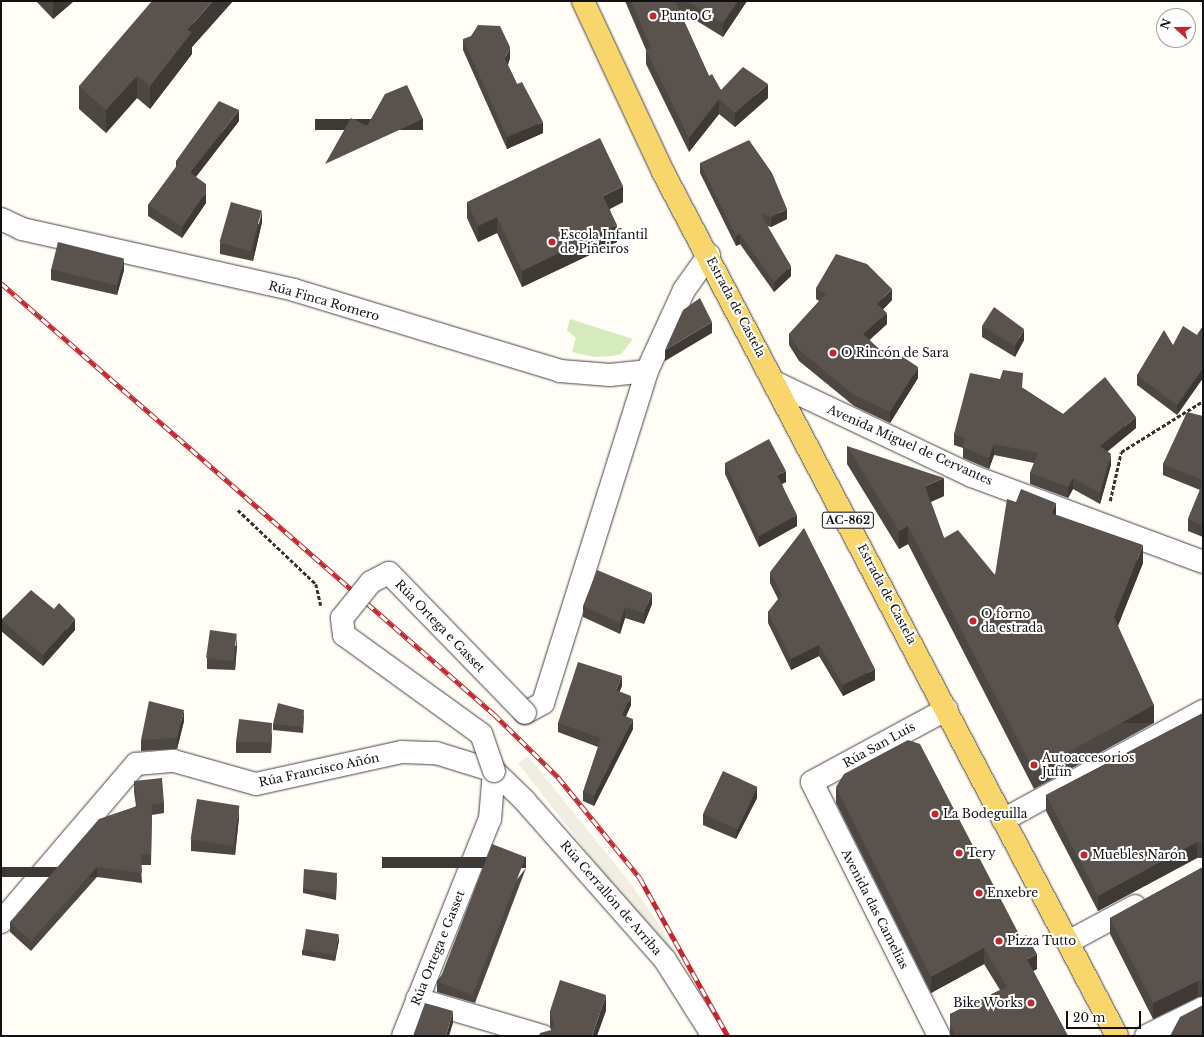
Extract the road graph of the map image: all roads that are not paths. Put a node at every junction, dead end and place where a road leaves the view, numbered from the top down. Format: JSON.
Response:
{"nodes":[{"id":1,"x":583,"y":1,"type":"edge"},
{"id":2,"x":1,"y":219,"type":"edge"},
{"id":3,"x":709,"y":255,"type":"junction"},
{"id":4,"x":647,"y":371,"type":"junction"},
{"id":5,"x":776,"y":383,"type":"junction"},
{"id":6,"x":1203,"y":562,"type":"edge"},
{"id":7,"x":947,"y":709,"type":"junction"},
{"id":8,"x":1203,"y":711,"type":"edge"},
{"id":9,"x":494,"y":772,"type":"junction"},
{"id":10,"x":812,"y":782,"type":"joint"},
{"id":11,"x":1003,"y":820,"type":"junction"},
{"id":12,"x":1156,"y":895,"type":"edge"},
{"id":13,"x":1,"y":922,"type":"edge"},
{"id":14,"x":1068,"y":942,"type":"junction"},
{"id":15,"x":417,"y":1000,"type":"junction"},
{"id":16,"x":1203,"y":1008,"type":"edge"},
{"id":17,"x":403,"y":1036,"type":"edge"},
{"id":18,"x":543,"y":1036,"type":"edge"},
{"id":19,"x":713,"y":1036,"type":"edge"},
{"id":20,"x":939,"y":1036,"type":"edge"},
{"id":21,"x":1117,"y":1036,"type":"edge"},
{"id":22,"x":1146,"y":1036,"type":"edge"}],
"edges":[{"from":1,"to":3,"type":"main road","name":"Estrada de Castela","number":"AC-862"},
{"from":2,"to":4,"type":"street","name":"Rúa Finca Romero"},
{"from":3,"to":4,"type":"street","name":"Rúa Ortega e Gasset"},
{"from":3,"to":5,"type":"main road","name":"Estrada de Castela","number":"AC-862"},
{"from":4,"to":9,"type":"street","name":"Rúa Ortega e Gasset","bridge":true},
{"from":5,"to":6,"type":"street","name":"Avenida Miguel de Cervantes"},
{"from":5,"to":7,"type":"main road","name":"Estrada de Castela","number":"AC-862"},
{"from":7,"to":10,"type":"street","name":"Rúa San Luís"},
{"from":7,"to":11,"type":"main road","name":"Estrada de Castela","number":"AC-862"},
{"from":8,"to":11,"type":"street"},
{"from":9,"to":13,"type":"street","name":"Rúa Francisco Añón"},
{"from":9,"to":15,"type":"street","name":"Rúa Ortega e Gasset"},
{"from":9,"to":19,"type":"street","name":"Rúa Cerrallón de Arriba"},
{"from":10,"to":20,"type":"street","name":"Avenida das Camelias"},
{"from":11,"to":14,"type":"main road","name":"Estrada de Castela","number":"AC-862"},
{"from":12,"to":14,"type":"street"},
{"from":14,"to":21,"type":"main road","name":"Estrada de Castela","number":"AC-862"},
{"from":15,"to":17,"type":"street","name":"Rúa Ortega e Gasset"},
{"from":15,"to":18,"type":"street"},
{"from":16,"to":22,"type":"street"}]}
